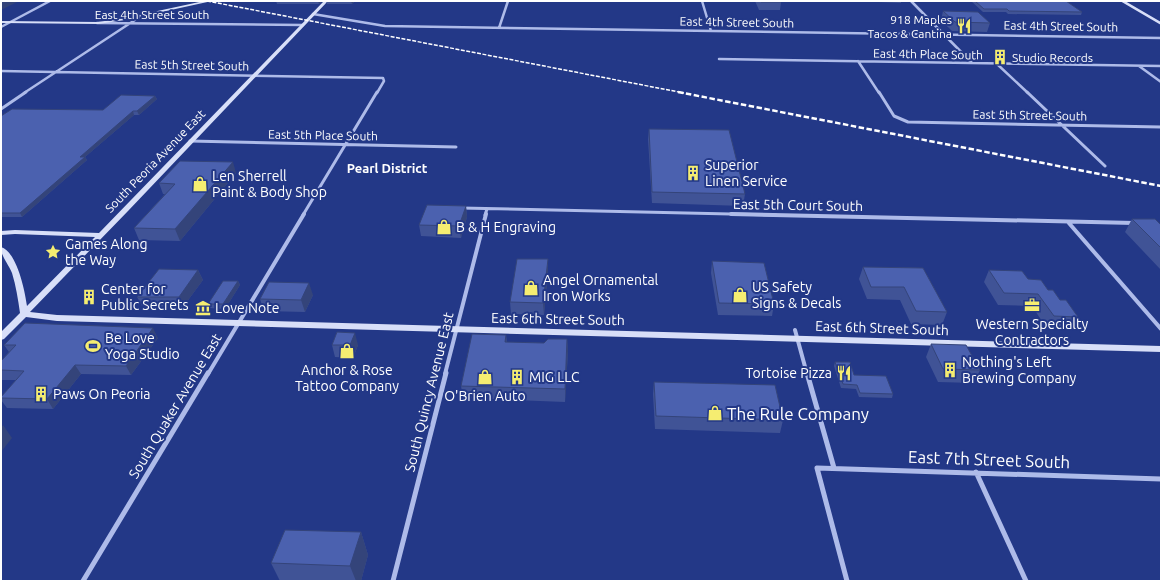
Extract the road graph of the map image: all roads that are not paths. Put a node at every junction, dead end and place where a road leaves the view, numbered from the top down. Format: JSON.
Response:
{"nodes":[{"id":1,"x":50,"y":1,"type":"edge"},
{"id":2,"x":210,"y":1,"type":"edge"},
{"id":3,"x":326,"y":1,"type":"edge"},
{"id":4,"x":508,"y":1,"type":"edge"},
{"id":5,"x":702,"y":1,"type":"edge"},
{"id":6,"x":911,"y":1,"type":"edge"},
{"id":7,"x":1122,"y":1,"type":"edge"},
{"id":8,"x":313,"y":14,"type":"junction"},
{"id":9,"x":141,"y":16,"type":"junction"},
{"id":10,"x":1,"y":22,"type":"edge"},
{"id":11,"x":10,"y":22,"type":"junction"},
{"id":12,"x":76,"y":23,"type":"junction"},
{"id":13,"x":130,"y":24,"type":"junction"},
{"id":14,"x":1161,"y":24,"type":"edge"},
{"id":15,"x":303,"y":25,"type":"junction"},
{"id":16,"x":1,"y":27,"type":"edge"},
{"id":17,"x":499,"y":28,"type":"junction"},
{"id":18,"x":711,"y":31,"type":"junction"},
{"id":19,"x":944,"y":35,"type":"junction"},
{"id":20,"x":1161,"y":38,"type":"edge"},
{"id":21,"x":719,"y":59,"type":"dead end"},
{"id":22,"x":858,"y":61,"type":"junction"},
{"id":23,"x":972,"y":64,"type":"junction"},
{"id":24,"x":997,"y":64,"type":"junction"},
{"id":25,"x":1138,"y":66,"type":"junction"},
{"id":26,"x":1161,"y":66,"type":"edge"},
{"id":27,"x":1,"y":71,"type":"edge"},
{"id":28,"x":57,"y":72,"type":"junction"},
{"id":29,"x":254,"y":75,"type":"junction"},
{"id":30,"x":383,"y":78,"type":"joint"},
{"id":31,"x":1161,"y":82,"type":"edge"},
{"id":32,"x":1,"y":109,"type":"edge"},
{"id":33,"x":1060,"y":124,"type":"junction"},
{"id":34,"x":1161,"y":127,"type":"edge"},
{"id":35,"x":190,"y":141,"type":"junction"},
{"id":36,"x":345,"y":144,"type":"junction"},
{"id":37,"x":456,"y":147,"type":"dead end"},
{"id":38,"x":1105,"y":166,"type":"dead end"},
{"id":39,"x":458,"y":208,"type":"edge"},
{"id":40,"x":486,"y":209,"type":"junction"},
{"id":41,"x":1068,"y":222,"type":"junction"},
{"id":42,"x":1138,"y":224,"type":"edge"},
{"id":43,"x":1,"y":232,"type":"edge"},
{"id":44,"x":101,"y":235,"type":"junction"},
{"id":45,"x":1,"y":250,"type":"edge"},
{"id":46,"x":24,"y":314,"type":"junction"},
{"id":47,"x":239,"y":323,"type":"junction"},
{"id":48,"x":1161,"y":329,"type":"edge"},
{"id":49,"x":457,"y":330,"type":"junction"},
{"id":50,"x":796,"y":334,"type":"junction"},
{"id":51,"x":1,"y":337,"type":"edge"},
{"id":52,"x":1161,"y":349,"type":"edge"},
{"id":53,"x":834,"y":468,"type":"junction"},
{"id":54,"x":976,"y":472,"type":"junction"},
{"id":55,"x":1161,"y":479,"type":"edge"},
{"id":56,"x":83,"y":581,"type":"edge"},
{"id":57,"x":392,"y":581,"type":"edge"},
{"id":58,"x":847,"y":581,"type":"edge"},
{"id":59,"x":1026,"y":581,"type":"edge"}],
"edges":[{"from":1,"to":11,"type":"street"},
{"from":2,"to":9,"type":"street"},
{"from":3,"to":8,"type":"street","name":"South Peoria Avenue East"},
{"from":4,"to":17,"type":"street"},
{"from":5,"to":18,"type":"street"},
{"from":6,"to":19,"type":"street"},
{"from":7,"to":14,"type":"street"},
{"from":8,"to":15,"type":"street","name":"South Peoria Avenue East"},
{"from":8,"to":17,"type":"street","name":"East 4th Street South"},
{"from":9,"to":12,"type":"street"},
{"from":9,"to":13,"type":"street"},
{"from":10,"to":11,"type":"street","name":"East 4th Street South"},
{"from":11,"to":12,"type":"street","name":"East 4th Street South"},
{"from":11,"to":16,"type":"street"},
{"from":12,"to":13,"type":"street","name":"East 4th Street South"},
{"from":13,"to":15,"type":"street","name":"East 4th Street South"},
{"from":13,"to":28,"type":"street"},
{"from":15,"to":29,"type":"street","name":"South Peoria Avenue East"},
{"from":17,"to":18,"type":"street","name":"East 4th Street South"},
{"from":18,"to":19,"type":"street","name":"East 4th Street South"},
{"from":19,"to":20,"type":"street","name":"East 4th Street South"},
{"from":19,"to":23,"type":"street"},
{"from":21,"to":22,"type":"street","name":"East 4th Place South"},
{"from":22,"to":23,"type":"street","name":"East 4th Place South"},
{"from":22,"to":33,"type":"street","name":"East 5th Street South"},
{"from":23,"to":24,"type":"street","name":"East 4th Place South"},
{"from":24,"to":25,"type":"street","name":"East 4th Place South"},
{"from":24,"to":33,"type":"street"},
{"from":25,"to":26,"type":"street","name":"East 4th Place South"},
{"from":25,"to":31,"type":"street"},
{"from":27,"to":28,"type":"street","name":"East 5th Street South"},
{"from":28,"to":29,"type":"street","name":"East 5th Street South"},
{"from":28,"to":32,"type":"street"},
{"from":29,"to":30,"type":"street","name":"East 5th Street South"},
{"from":29,"to":35,"type":"street","name":"South Peoria Avenue East"},
{"from":30,"to":36,"type":"street","name":"South Quaker Avenue East"},
{"from":33,"to":34,"type":"street","name":"East 5th Street South"},
{"from":33,"to":38,"type":"street"},
{"from":35,"to":36,"type":"street","name":"East 5th Place South"},
{"from":35,"to":44,"type":"street","name":"South Peoria Avenue East"},
{"from":36,"to":37,"type":"street","name":"East 5th Place South"},
{"from":36,"to":47,"type":"street","name":"South Quaker Avenue East"},
{"from":39,"to":40,"type":"street","name":"East 5th Court South"},
{"from":40,"to":41,"type":"street","name":"East 5th Court South"},
{"from":40,"to":49,"type":"street","name":"South Quincy Avenue East"},
{"from":41,"to":42,"type":"street","name":"East 5th Court South"},
{"from":41,"to":48,"type":"street"},
{"from":43,"to":44,"type":"street"},
{"from":44,"to":46,"type":"street","name":"South Peoria Avenue East"},
{"from":45,"to":46,"type":"street"},
{"from":46,"to":47,"type":"street","name":"East 6th Street South"},
{"from":46,"to":51,"type":"street","name":"South Peoria Avenue East"},
{"from":47,"to":49,"type":"street","name":"East 6th Street South"},
{"from":47,"to":56,"type":"street","name":"South Quaker Avenue East"},
{"from":49,"to":50,"type":"street","name":"East 6th Street South"},
{"from":49,"to":57,"type":"street","name":"South Quincy Avenue East"},
{"from":50,"to":52,"type":"street","name":"East 6th Street South"},
{"from":50,"to":53,"type":"street"},
{"from":53,"to":54,"type":"street","name":"East 7th Street South"},
{"from":53,"to":58,"type":"street","name":"East 7th Street South"},
{"from":54,"to":55,"type":"street","name":"East 7th Street South"},
{"from":54,"to":59,"type":"street"}]}
